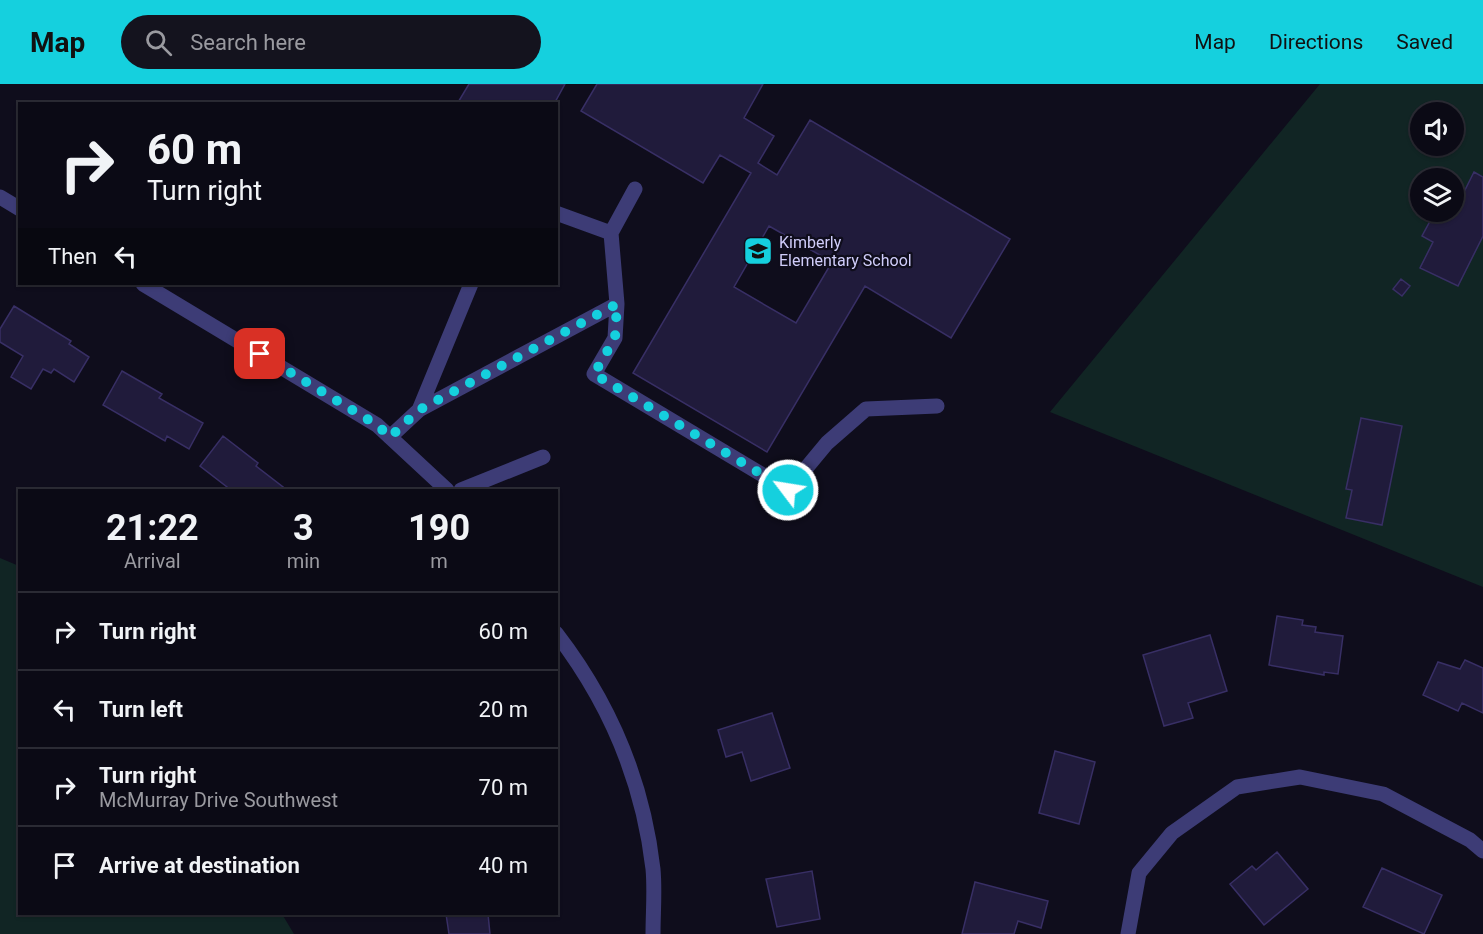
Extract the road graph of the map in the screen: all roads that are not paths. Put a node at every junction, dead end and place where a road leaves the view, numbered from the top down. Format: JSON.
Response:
{"nodes":[{"id":1,"x":635,"y":189,"type":"dead end"},
{"id":2,"x":0,"y":197,"type":"edge"},
{"id":3,"x":18,"y":208,"type":"edge"},
{"id":4,"x":558,"y":214,"type":"edge"},
{"id":5,"x":611,"y":233,"type":"junction"},
{"id":6,"x":145,"y":285,"type":"edge"},
{"id":7,"x":471,"y":285,"type":"edge"},
{"id":8,"x":617,"y":304,"type":"junction"},
{"id":9,"x":937,"y":406,"type":"dead end"},
{"id":10,"x":419,"y":410,"type":"junction"},
{"id":11,"x":390,"y":437,"type":"junction"},
{"id":12,"x":543,"y":457,"type":"dead end"},
{"id":13,"x":446,"y":489,"type":"edge"},
{"id":14,"x":463,"y":489,"type":"edge"},
{"id":15,"x":558,"y":636,"type":"edge"},
{"id":16,"x":1483,"y":852,"type":"edge"},
{"id":17,"x":653,"y":934,"type":"edge"},
{"id":18,"x":1128,"y":934,"type":"edge"}],
"edges":[{"from":1,"to":5,"type":"street"},
{"from":2,"to":3,"type":"street"},
{"from":4,"to":5,"type":"street"},
{"from":5,"to":8,"type":"street"},
{"from":6,"to":11,"type":"street"},
{"from":7,"to":10,"type":"street"},
{"from":8,"to":9,"type":"street"},
{"from":8,"to":10,"type":"street"},
{"from":10,"to":11,"type":"street"},
{"from":11,"to":13,"type":"street"},
{"from":12,"to":14,"type":"street"},
{"from":15,"to":17,"type":"street"},
{"from":16,"to":18,"type":"street"}]}
